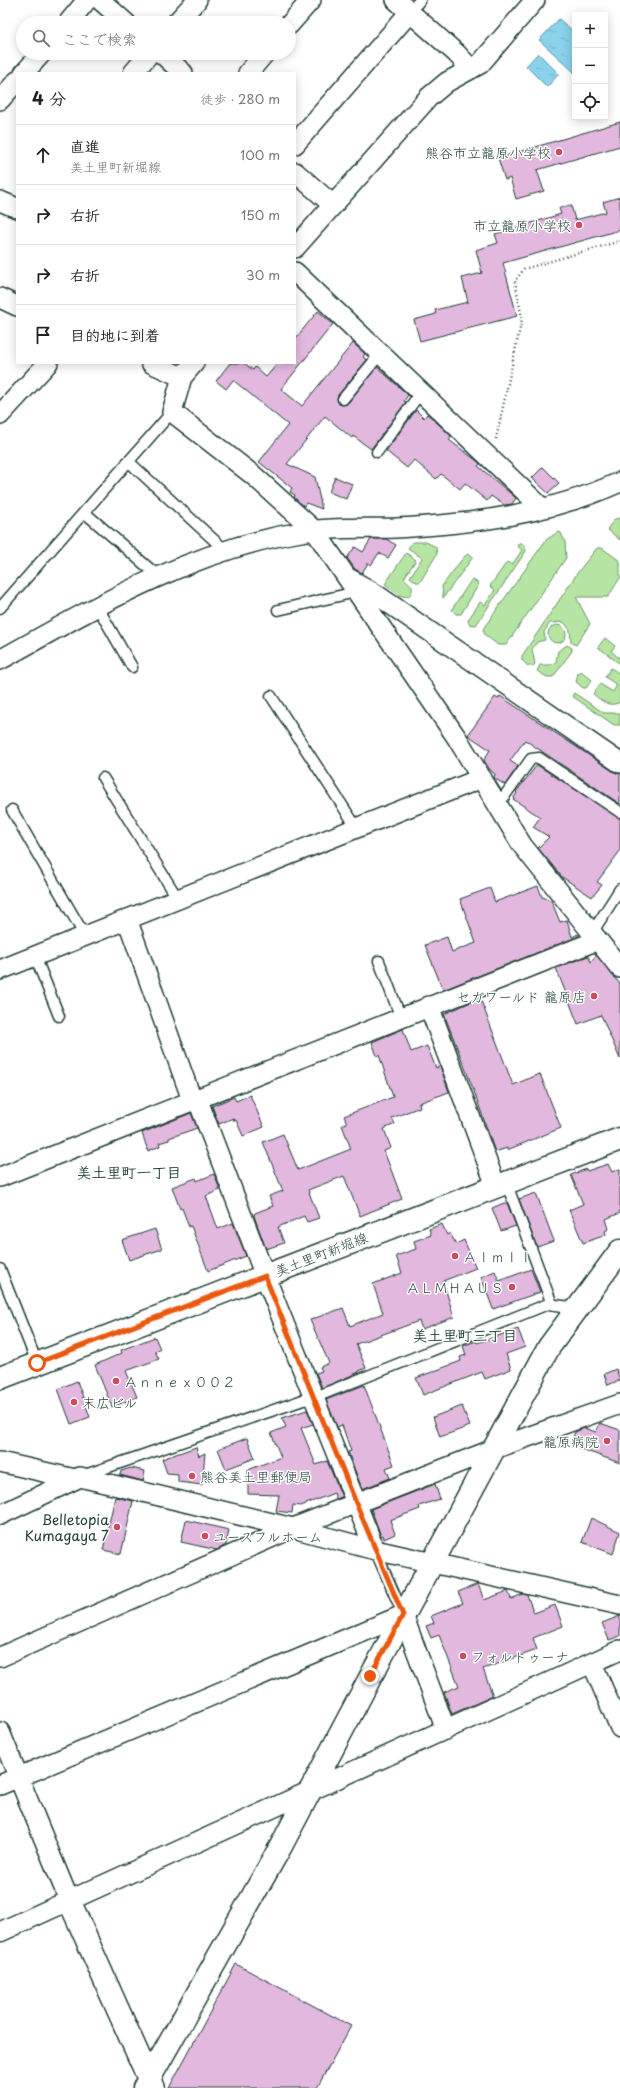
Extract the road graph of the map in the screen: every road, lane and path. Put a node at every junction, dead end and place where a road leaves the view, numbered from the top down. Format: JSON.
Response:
{"nodes":[{"id":1,"x":87,"y":0,"type":"edge"},
{"id":2,"x":100,"y":0,"type":"edge"},
{"id":3,"x":197,"y":0,"type":"edge"},
{"id":4,"x":311,"y":0,"type":"edge"},
{"id":5,"x":396,"y":0,"type":"edge"},
{"id":6,"x":535,"y":0,"type":"edge"},
{"id":7,"x":415,"y":6,"type":"edge"},
{"id":8,"x":74,"y":16,"type":"edge"},
{"id":9,"x":118,"y":16,"type":"edge"},
{"id":10,"x":182,"y":16,"type":"edge"},
{"id":11,"x":296,"y":17,"type":"edge"},
{"id":12,"x":36,"y":60,"type":"edge"},
{"id":13,"x":144,"y":60,"type":"edge"},
{"id":14,"x":169,"y":60,"type":"edge"},
{"id":15,"x":259,"y":60,"type":"edge"},
{"id":16,"x":470,"y":69,"type":"junction"},
{"id":17,"x":25,"y":72,"type":"edge"},
{"id":18,"x":133,"y":72,"type":"edge"},
{"id":19,"x":182,"y":72,"type":"edge"},
{"id":20,"x":249,"y":72,"type":"edge"},
{"id":21,"x":16,"y":82,"type":"edge"},
{"id":22,"x":0,"y":100,"type":"edge"},
{"id":23,"x":296,"y":143,"type":"edge"},
{"id":24,"x":296,"y":173,"type":"edge"},
{"id":25,"x":332,"y":205,"type":"junction"},
{"id":26,"x":620,"y":241,"type":"edge"},
{"id":27,"x":296,"y":247,"type":"edge"},
{"id":28,"x":296,"y":273,"type":"edge"},
{"id":29,"x":0,"y":298,"type":"edge"},
{"id":30,"x":16,"y":306,"type":"edge"},
{"id":31,"x":380,"y":354,"type":"junction"},
{"id":32,"x":47,"y":364,"type":"edge"},
{"id":33,"x":156,"y":364,"type":"edge"},
{"id":34,"x":188,"y":370,"type":"edge"},
{"id":35,"x":421,"y":392,"type":"junction"},
{"id":36,"x":343,"y":400,"type":"dead end"},
{"id":37,"x":172,"y":412,"type":"junction"},
{"id":38,"x":0,"y":415,"type":"edge"},
{"id":39,"x":496,"y":440,"type":"dead end"},
{"id":40,"x":377,"y":452,"type":"dead end"},
{"id":41,"x":128,"y":461,"type":"junction"},
{"id":42,"x":620,"y":482,"type":"edge"},
{"id":43,"x":541,"y":507,"type":"junction"},
{"id":44,"x":84,"y":512,"type":"junction"},
{"id":45,"x":315,"y":531,"type":"junction"},
{"id":46,"x":226,"y":551,"type":"junction"},
{"id":47,"x":158,"y":576,"type":"junction"},
{"id":48,"x":361,"y":592,"type":"junction"},
{"id":49,"x":97,"y":606,"type":"junction"},
{"id":50,"x":0,"y":608,"type":"edge"},
{"id":51,"x":278,"y":610,"type":"dead end"},
{"id":52,"x":0,"y":660,"type":"edge"},
{"id":53,"x":132,"y":666,"type":"dead end"},
{"id":54,"x":271,"y":696,"type":"dead end"},
{"id":55,"x":620,"y":763,"type":"edge"},
{"id":56,"x":103,"y":778,"type":"dead end"},
{"id":57,"x":482,"y":778,"type":"junction"},
{"id":58,"x":498,"y":805,"type":"junction"},
{"id":59,"x":12,"y":810,"type":"dead end"},
{"id":60,"x":620,"y":812,"type":"edge"},
{"id":61,"x":357,"y":828,"type":"junction"},
{"id":62,"x":620,"y":889,"type":"edge"},
{"id":63,"x":178,"y":899,"type":"junction"},
{"id":64,"x":127,"y":919,"type":"junction"},
{"id":65,"x":85,"y":936,"type":"junction"},
{"id":66,"x":595,"y":936,"type":"junction"},
{"id":67,"x":36,"y":956,"type":"junction"},
{"id":68,"x":378,"y":961,"type":"dead end"},
{"id":69,"x":620,"y":968,"type":"edge"},
{"id":70,"x":0,"y":970,"type":"edge"},
{"id":71,"x":429,"y":1006,"type":"junction"},
{"id":72,"x":59,"y":1016,"type":"dead end"},
{"id":73,"x":401,"y":1018,"type":"junction"},
{"id":74,"x":194,"y":1099,"type":"junction"},
{"id":75,"x":620,"y":1139,"type":"edge"},
{"id":76,"x":0,"y":1177,"type":"edge"},
{"id":77,"x":501,"y":1184,"type":"junction"},
{"id":78,"x":616,"y":1261,"type":"edge"},
{"id":79,"x":0,"y":1269,"type":"edge"},
{"id":80,"x":265,"y":1276,"type":"junction"},
{"id":81,"x":4,"y":1287,"type":"edge"},
{"id":82,"x":552,"y":1304,"type":"junction"},
{"id":83,"x":578,"y":1308,"type":"junction"},
{"id":84,"x":37,"y":1363,"type":"junction"},
{"id":85,"x":0,"y":1378,"type":"edge"},
{"id":86,"x":313,"y":1398,"type":"junction"},
{"id":87,"x":620,"y":1404,"type":"edge"},
{"id":88,"x":494,"y":1449,"type":"junction"},
{"id":89,"x":0,"y":1462,"type":"edge"},
{"id":90,"x":77,"y":1478,"type":"junction"},
{"id":91,"x":356,"y":1503,"type":"junction"},
{"id":92,"x":0,"y":1516,"type":"edge"},
{"id":93,"x":293,"y":1528,"type":"junction"},
{"id":94,"x":375,"y":1550,"type":"junction"},
{"id":95,"x":433,"y":1563,"type":"junction"},
{"id":96,"x":620,"y":1605,"type":"edge"},
{"id":97,"x":403,"y":1615,"type":"junction"},
{"id":98,"x":620,"y":1650,"type":"edge"},
{"id":99,"x":0,"y":1657,"type":"edge"},
{"id":100,"x":592,"y":1663,"type":"junction"},
{"id":101,"x":619,"y":1722,"type":"edge"},
{"id":102,"x":446,"y":1730,"type":"junction"},
{"id":103,"x":0,"y":1732,"type":"edge"},
{"id":104,"x":18,"y":1776,"type":"junction"},
{"id":105,"x":0,"y":1785,"type":"edge"},
{"id":106,"x":308,"y":1793,"type":"junction"},
{"id":107,"x":69,"y":1900,"type":"junction"},
{"id":108,"x":0,"y":1932,"type":"edge"},
{"id":109,"x":148,"y":2085,"type":"edge"}],
"edges":[{"from":1,"to":8,"type":"street"},
{"from":2,"to":9,"type":"street"},
{"from":3,"to":10,"type":"street"},
{"from":4,"to":11,"type":"street"},
{"from":5,"to":7,"type":"street"},
{"from":6,"to":16,"type":"street"},
{"from":7,"to":16,"type":"street"},
{"from":7,"to":23,"type":"street"},
{"from":12,"to":17,"type":"street"},
{"from":13,"to":18,"type":"street"},
{"from":14,"to":19,"type":"street"},
{"from":15,"to":20,"type":"street"},
{"from":16,"to":25,"type":"street"},
{"from":21,"to":22,"type":"street"},
{"from":24,"to":25,"type":"street"},
{"from":25,"to":27,"type":"street"},
{"from":26,"to":39,"type":"path"},
{"from":28,"to":31,"type":"street"},
{"from":29,"to":30,"type":"street"},
{"from":31,"to":35,"type":"street"},
{"from":31,"to":36,"type":"lane"},
{"from":32,"to":38,"type":"street"},
{"from":33,"to":34,"type":"street"},
{"from":34,"to":37,"type":"street"},
{"from":35,"to":40,"type":"lane"},
{"from":35,"to":43,"type":"street"},
{"from":37,"to":41,"type":"lane"},
{"from":37,"to":45,"type":"street"},
{"from":41,"to":44,"type":"lane"},
{"from":41,"to":46,"type":"lane"},
{"from":42,"to":43,"type":"street"},
{"from":43,"to":45,"type":"street"},
{"from":44,"to":47,"type":"lane"},
{"from":44,"to":50,"type":"lane"},
{"from":45,"to":46,"type":"street"},
{"from":45,"to":48,"type":"street"},
{"from":46,"to":47,"type":"street"},
{"from":47,"to":49,"type":"street"},
{"from":48,"to":51,"type":"lane"},
{"from":48,"to":55,"type":"street"},
{"from":48,"to":57,"type":"street"},
{"from":49,"to":52,"type":"street"},
{"from":49,"to":53,"type":"lane"},
{"from":54,"to":61,"type":"lane"},
{"from":56,"to":63,"type":"lane"},
{"from":57,"to":58,"type":"street"},
{"from":57,"to":61,"type":"street"},
{"from":58,"to":60,"type":"lane"},
{"from":58,"to":66,"type":"street"},
{"from":59,"to":65,"type":"lane"},
{"from":61,"to":63,"type":"street"},
{"from":62,"to":66,"type":"lane"},
{"from":63,"to":64,"type":"street"},
{"from":64,"to":65,"type":"street"},
{"from":64,"to":74,"type":"street"},
{"from":65,"to":67,"type":"street"},
{"from":66,"to":69,"type":"street"},
{"from":66,"to":71,"type":"street"},
{"from":67,"to":70,"type":"street"},
{"from":67,"to":72,"type":"lane"},
{"from":68,"to":73,"type":"lane"},
{"from":71,"to":73,"type":"street"},
{"from":71,"to":77,"type":"street"},
{"from":73,"to":74,"type":"street"},
{"from":74,"to":76,"type":"street"},
{"from":74,"to":80,"type":"street"},
{"from":75,"to":77,"type":"street","name":"美土里町新堀線"},
{"from":77,"to":80,"type":"street","name":"美土里町新堀線"},
{"from":77,"to":82,"type":"lane"},
{"from":78,"to":83,"type":"street"},
{"from":79,"to":81,"type":"lane"},
{"from":80,"to":84,"type":"street","name":"美土里町新堀線"},
{"from":80,"to":86,"type":"street"},
{"from":81,"to":84,"type":"lane"},
{"from":82,"to":83,"type":"lane"},
{"from":82,"to":86,"type":"lane"},
{"from":83,"to":88,"type":"street"},
{"from":84,"to":85,"type":"street","name":"美土里町新堀線"},
{"from":86,"to":90,"type":"lane"},
{"from":86,"to":91,"type":"street"},
{"from":87,"to":88,"type":"street"},
{"from":88,"to":91,"type":"street"},
{"from":88,"to":95,"type":"street"},
{"from":89,"to":90,"type":"street"},
{"from":90,"to":92,"type":"street"},
{"from":90,"to":93,"type":"street"},
{"from":91,"to":93,"type":"street"},
{"from":91,"to":94,"type":"street"},
{"from":93,"to":94,"type":"street"},
{"from":93,"to":99,"type":"street"},
{"from":94,"to":95,"type":"street"},
{"from":94,"to":97,"type":"lane"},
{"from":95,"to":96,"type":"street"},
{"from":95,"to":97,"type":"street"},
{"from":97,"to":102,"type":"street"},
{"from":97,"to":104,"type":"street"},
{"from":97,"to":106,"type":"street"},
{"from":98,"to":100,"type":"street"},
{"from":100,"to":101,"type":"street"},
{"from":100,"to":102,"type":"street"},
{"from":102,"to":106,"type":"street"},
{"from":103,"to":104,"type":"street"},
{"from":104,"to":105,"type":"street"},
{"from":104,"to":107,"type":"street"},
{"from":106,"to":107,"type":"street"},
{"from":106,"to":109,"type":"street"},
{"from":107,"to":108,"type":"street"},
{"from":107,"to":109,"type":"street"}]}
